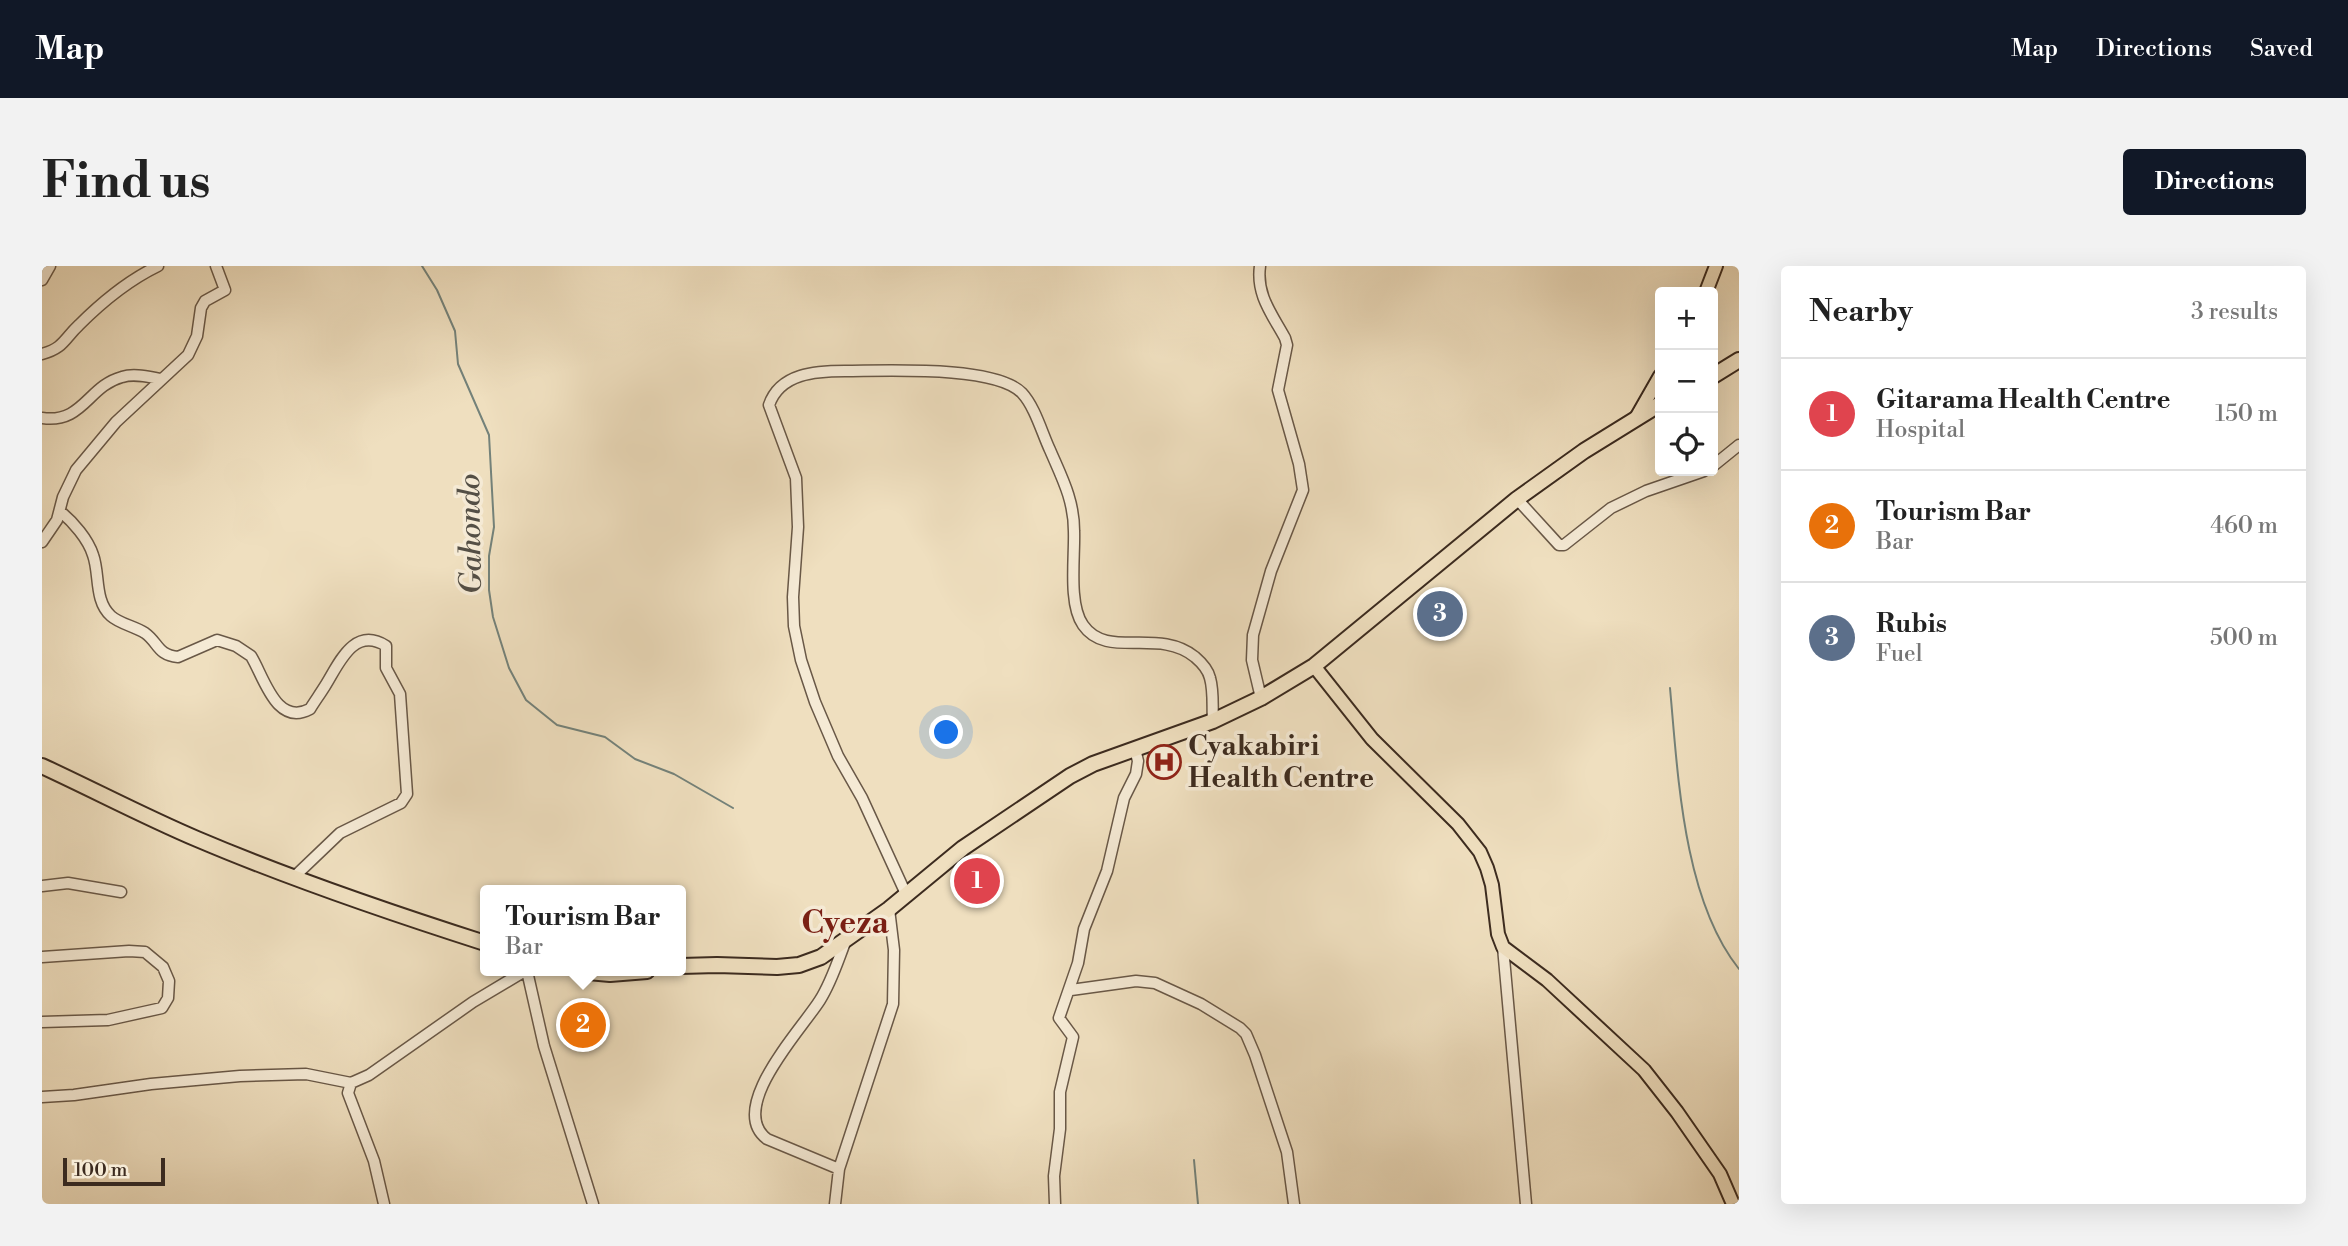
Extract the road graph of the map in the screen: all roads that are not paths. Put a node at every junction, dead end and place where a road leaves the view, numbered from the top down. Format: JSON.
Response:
{"nodes":[{"id":1,"x":50,"y":266,"type":"edge"},
{"id":2,"x":158,"y":266,"type":"edge"},
{"id":3,"x":216,"y":266,"type":"edge"},
{"id":4,"x":1260,"y":266,"type":"edge"},
{"id":5,"x":1716,"y":266,"type":"edge"},
{"id":6,"x":42,"y":280,"type":"edge"},
{"id":7,"x":1708,"y":287,"type":"edge"},
{"id":8,"x":42,"y":354,"type":"edge"},
{"id":9,"x":1739,"y":360,"type":"edge"},
{"id":10,"x":1718,"y":373,"type":"edge"},
{"id":11,"x":161,"y":379,"type":"junction"},
{"id":12,"x":1655,"y":385,"type":"edge"},
{"id":13,"x":1655,"y":407,"type":"edge"},
{"id":14,"x":42,"y":418,"type":"edge"},
{"id":15,"x":1636,"y":418,"type":"junction"},
{"id":16,"x":1739,"y":445,"type":"edge"},
{"id":17,"x":1718,"y":462,"type":"edge"},
{"id":18,"x":1691,"y":476,"type":"edge"},
{"id":19,"x":1517,"y":499,"type":"junction"},
{"id":20,"x":61,"y":512,"type":"junction"},
{"id":21,"x":42,"y":542,"type":"edge"},
{"id":22,"x":1314,"y":666,"type":"junction"},
{"id":23,"x":1261,"y":698,"type":"junction"},
{"id":24,"x":1213,"y":721,"type":"junction"},
{"id":25,"x":1135,"y":749,"type":"junction"},
{"id":26,"x":42,"y":766,"type":"edge"},
{"id":27,"x":294,"y":877,"type":"junction"},
{"id":28,"x":42,"y":886,"type":"edge"},
{"id":29,"x":121,"y":892,"type":"dead end"},
{"id":30,"x":906,"y":894,"type":"junction"},
{"id":31,"x":888,"y":909,"type":"junction"},
{"id":32,"x":846,"y":939,"type":"junction"},
{"id":33,"x":480,"y":941,"type":"edge"},
{"id":34,"x":1503,"y":947,"type":"junction"},
{"id":35,"x":42,"y":957,"type":"edge"},
{"id":36,"x":686,"y":966,"type":"edge"},
{"id":37,"x":517,"y":976,"type":"edge"},
{"id":38,"x":527,"y":976,"type":"edge"},
{"id":39,"x":1071,"y":989,"type":"junction"},
{"id":40,"x":42,"y":1022,"type":"edge"},
{"id":41,"x":351,"y":1083,"type":"junction"},
{"id":42,"x":42,"y":1097,"type":"edge"},
{"id":43,"x":839,"y":1169,"type":"junction"},
{"id":44,"x":384,"y":1204,"type":"edge"},
{"id":45,"x":593,"y":1204,"type":"edge"},
{"id":46,"x":835,"y":1204,"type":"edge"},
{"id":47,"x":1055,"y":1204,"type":"edge"},
{"id":48,"x":1294,"y":1204,"type":"edge"},
{"id":49,"x":1526,"y":1204,"type":"edge"},
{"id":50,"x":1732,"y":1204,"type":"edge"}],
"edges":[{"from":1,"to":6,"type":"street"},
{"from":2,"to":8,"type":"street"},
{"from":3,"to":11,"type":"street"},
{"from":4,"to":23,"type":"street"},
{"from":5,"to":7,"type":"main road"},
{"from":9,"to":10,"type":"highway"},
{"from":11,"to":14,"type":"street"},
{"from":11,"to":20,"type":"street"},
{"from":12,"to":15,"type":"main road"},
{"from":13,"to":15,"type":"highway"},
{"from":15,"to":19,"type":"highway"},
{"from":16,"to":17,"type":"street"},
{"from":18,"to":19,"type":"street"},
{"from":19,"to":22,"type":"highway"},
{"from":20,"to":21,"type":"street"},
{"from":20,"to":27,"type":"street"},
{"from":22,"to":23,"type":"highway"},
{"from":22,"to":34,"type":"main road"},
{"from":23,"to":24,"type":"highway"},
{"from":24,"to":25,"type":"highway"},
{"from":24,"to":30,"type":"street"},
{"from":25,"to":30,"type":"highway"},
{"from":25,"to":39,"type":"street"},
{"from":26,"to":27,"type":"highway"},
{"from":27,"to":33,"type":"highway"},
{"from":28,"to":29,"type":"street"},
{"from":30,"to":31,"type":"highway"},
{"from":31,"to":32,"type":"highway"},
{"from":31,"to":43,"type":"street"},
{"from":32,"to":36,"type":"highway"},
{"from":32,"to":43,"type":"street"},
{"from":34,"to":49,"type":"street"},
{"from":34,"to":50,"type":"main road"},
{"from":35,"to":40,"type":"street"},
{"from":37,"to":41,"type":"street"},
{"from":38,"to":45,"type":"street"},
{"from":39,"to":47,"type":"street"},
{"from":39,"to":48,"type":"street"},
{"from":41,"to":42,"type":"street"},
{"from":41,"to":44,"type":"street"},
{"from":43,"to":46,"type":"street"}]}
